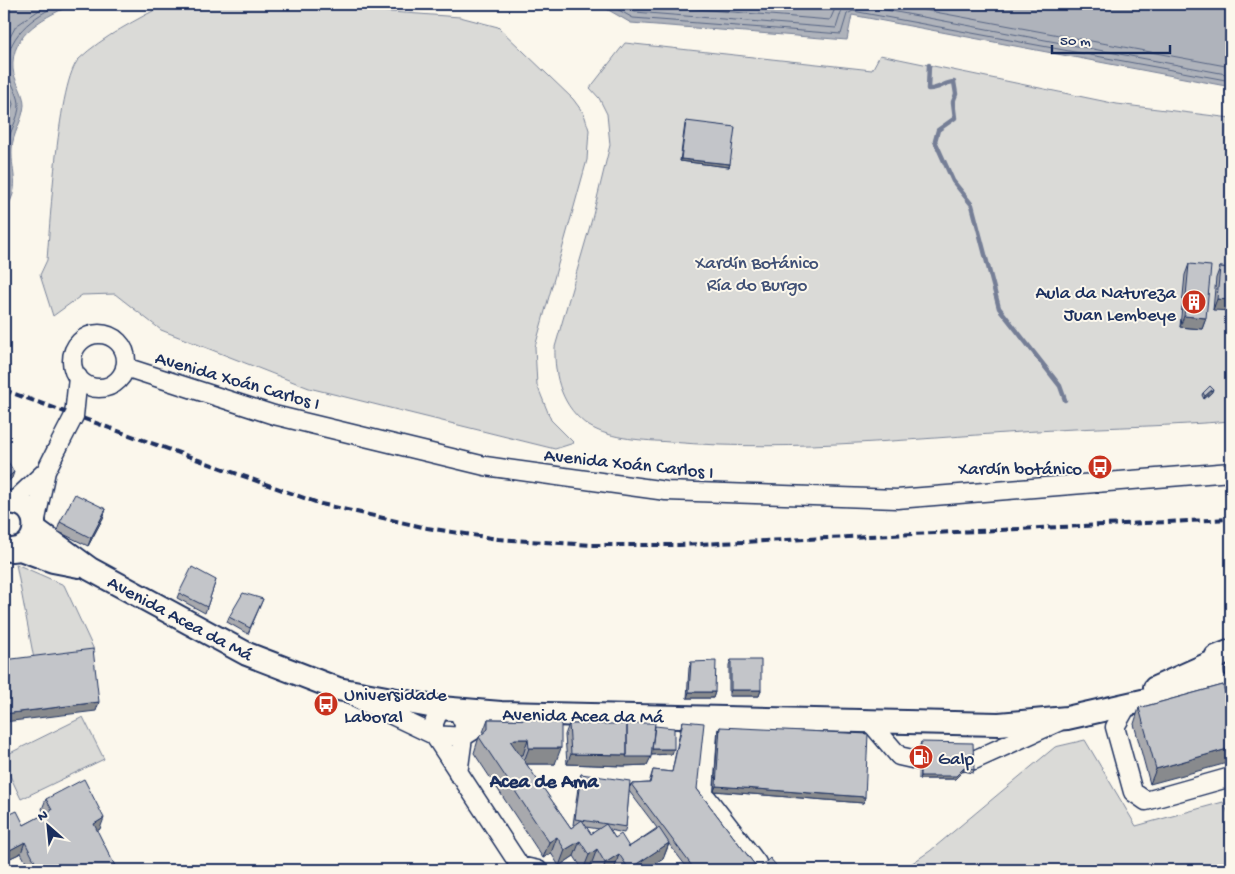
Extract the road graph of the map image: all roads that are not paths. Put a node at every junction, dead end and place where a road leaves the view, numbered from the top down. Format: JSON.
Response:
{"nodes":[{"id":1,"x":125,"y":368,"type":"junction"},
{"id":2,"x":78,"y":378,"type":"junction"},
{"id":3,"x":97,"y":387,"type":"junction"},
{"id":4,"x":74,"y":416,"type":"junction"},
{"id":5,"x":46,"y":470,"type":"junction"},
{"id":6,"x":1231,"y":472,"type":"edge"},
{"id":7,"x":8,"y":503,"type":"edge"},
{"id":8,"x":35,"y":526,"type":"junction"},
{"id":9,"x":12,"y":549,"type":"edge"},
{"id":10,"x":90,"y":568,"type":"junction"},
{"id":11,"x":1225,"y":679,"type":"edge"},
{"id":12,"x":338,"y":688,"type":"junction"},
{"id":13,"x":1128,"y":704,"type":"junction"},
{"id":14,"x":449,"y":708,"type":"junction"},
{"id":15,"x":1106,"y":709,"type":"junction"},
{"id":16,"x":501,"y":713,"type":"junction"},
{"id":17,"x":710,"y":717,"type":"junction"},
{"id":18,"x":1067,"y":718,"type":"junction"},
{"id":19,"x":870,"y":722,"type":"junction"},
{"id":20,"x":434,"y":735,"type":"junction"},
{"id":21,"x":464,"y":738,"type":"junction"},
{"id":22,"x":458,"y":774,"type":"junction"},
{"id":23,"x":1231,"y":778,"type":"edge"},
{"id":24,"x":757,"y":863,"type":"dead end"},
{"id":25,"x":538,"y":870,"type":"edge"}],
"edges":[{"from":1,"to":2,"type":"street"},
{"from":1,"to":3,"type":"street"},
{"from":1,"to":6,"type":"street","name":"Avenida Xoán Carlos I"},
{"from":2,"to":3,"type":"street"},
{"from":2,"to":4,"type":"street"},
{"from":3,"to":4,"type":"street"},
{"from":4,"to":5,"type":"street","bridge":true},
{"from":5,"to":7,"type":"street"},
{"from":5,"to":8,"type":"street"},
{"from":7,"to":8,"type":"main road","name":"Avenida Acea da Má"},
{"from":8,"to":9,"type":"main road"},
{"from":8,"to":10,"type":"main road","name":"Avenida Acea da Má"},
{"from":9,"to":10,"type":"main road","name":"Avenida Acea da Má"},
{"from":10,"to":12,"type":"main road","name":"Avenida Acea da Má"},
{"from":11,"to":13,"type":"main road"},
{"from":11,"to":15,"type":"main road"},
{"from":12,"to":14,"type":"main road","name":"Avenida Acea da Má"},
{"from":12,"to":20,"type":"street"},
{"from":13,"to":15,"type":"main road"},
{"from":13,"to":23,"type":"street"},
{"from":14,"to":16,"type":"main road","name":"Avenida Acea da Má"},
{"from":14,"to":20,"type":"street"},
{"from":14,"to":21,"type":"street"},
{"from":15,"to":18,"type":"main road","name":"Avenida Acea da Má"},
{"from":16,"to":17,"type":"main road","name":"Avenida Acea da Má"},
{"from":16,"to":21,"type":"street"},
{"from":17,"to":19,"type":"main road","name":"Avenida Acea da Má"},
{"from":17,"to":24,"type":"street"},
{"from":18,"to":19,"type":"main road","name":"Avenida Acea da Má"},
{"from":18,"to":19,"type":"street"},
{"from":20,"to":21,"type":"street"},
{"from":20,"to":22,"type":"street"},
{"from":21,"to":22,"type":"street"},
{"from":22,"to":25,"type":"street"}]}
